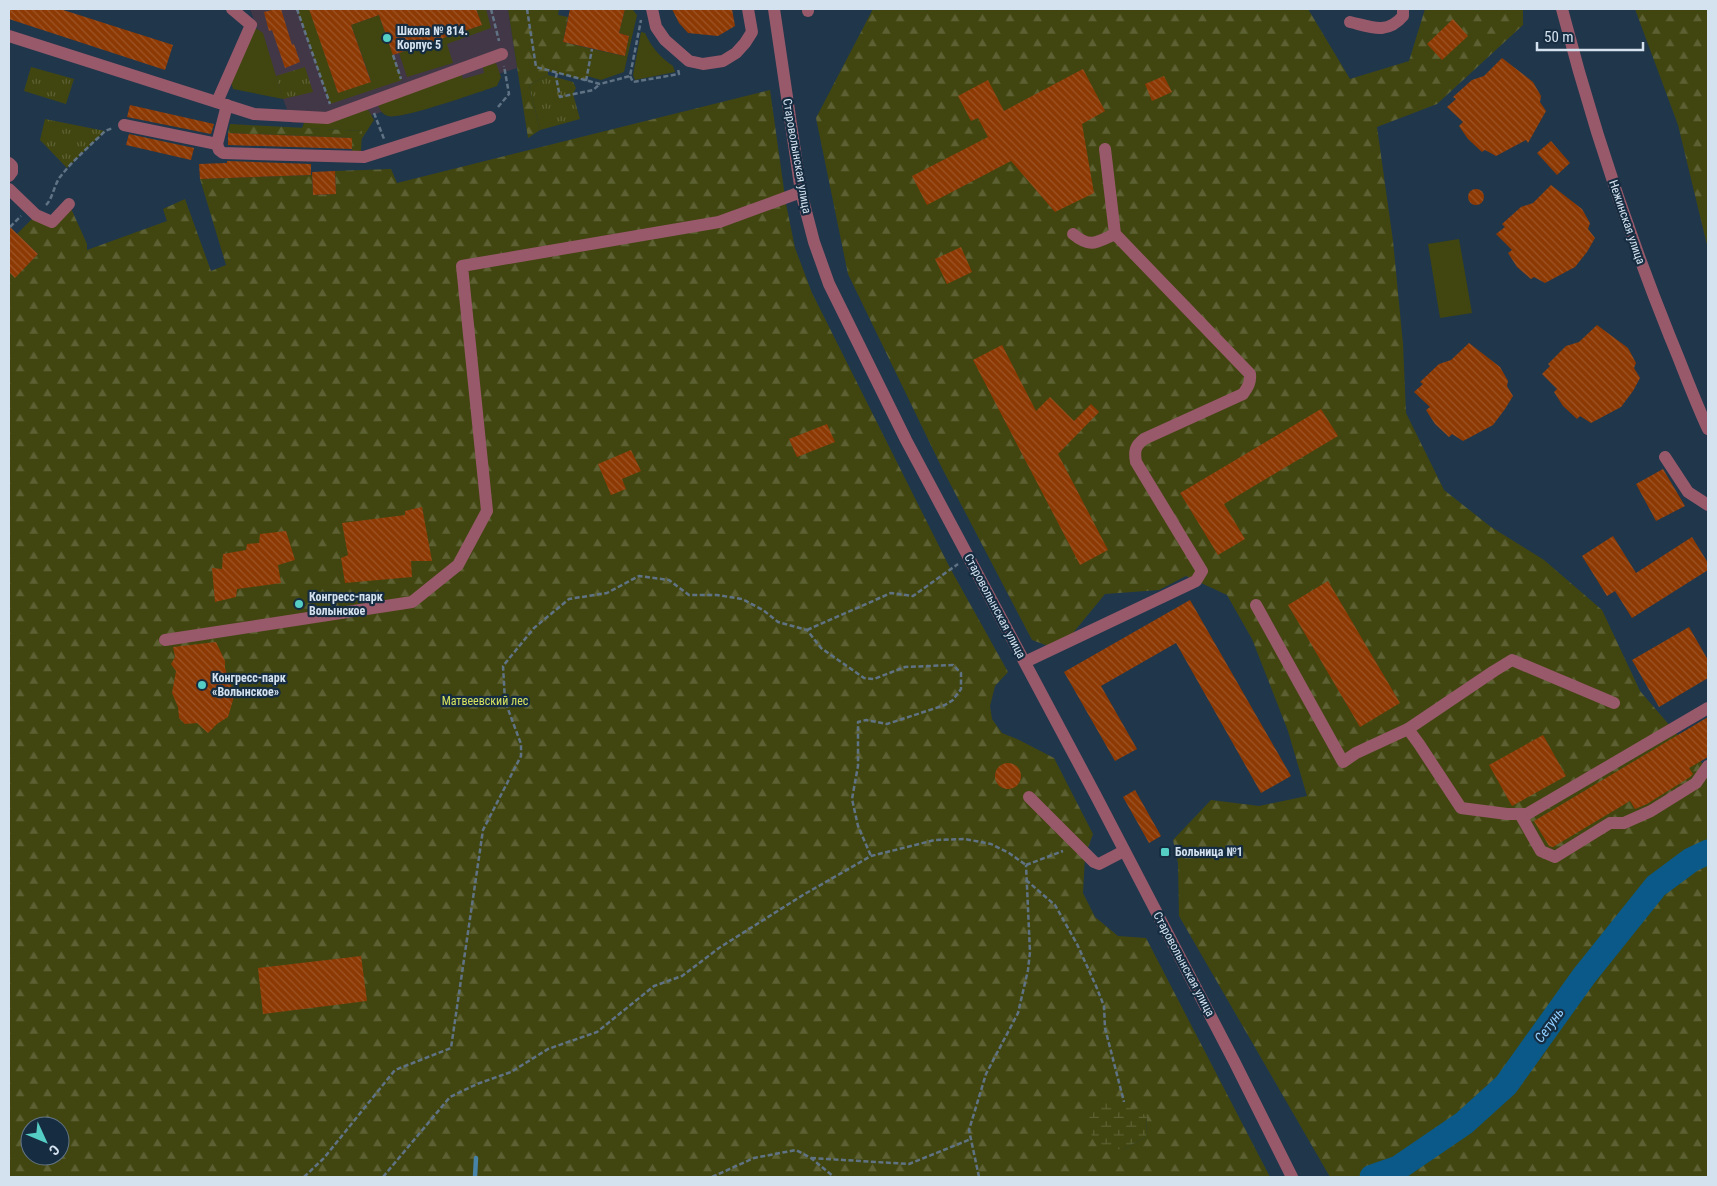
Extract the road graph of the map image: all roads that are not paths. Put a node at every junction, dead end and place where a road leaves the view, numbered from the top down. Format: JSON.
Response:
{"nodes":[{"id":1,"x":232,"y":9,"type":"edge"},
{"id":2,"x":748,"y":9,"type":"edge"},
{"id":3,"x":774,"y":9,"type":"edge"},
{"id":4,"x":1403,"y":9,"type":"edge"},
{"id":5,"x":1562,"y":9,"type":"edge"},
{"id":6,"x":647,"y":11,"type":"edge"},
{"id":7,"x":1350,"y":22,"type":"dead end"},
{"id":8,"x":9,"y":36,"type":"edge"},
{"id":9,"x":502,"y":54,"type":"road end"},
{"id":10,"x":222,"y":104,"type":"junction"},
{"id":11,"x":490,"y":117,"type":"road end"},
{"id":12,"x":124,"y":124,"type":"road end"},
{"id":13,"x":217,"y":144,"type":"junction"},
{"id":14,"x":1105,"y":149,"type":"dead end"},
{"id":15,"x":9,"y":163,"type":"edge"},
{"id":16,"x":9,"y":176,"type":"edge"},
{"id":17,"x":9,"y":189,"type":"edge"},
{"id":18,"x":801,"y":192,"type":"junction"},
{"id":19,"x":69,"y":204,"type":"dead end"},
{"id":20,"x":1073,"y":234,"type":"dead end"},
{"id":21,"x":1115,"y":234,"type":"junction"},
{"id":22,"x":1708,"y":429,"type":"edge"},
{"id":23,"x":1664,"y":457,"type":"dead end"},
{"id":24,"x":1708,"y":505,"type":"edge"},
{"id":25,"x":1256,"y":605,"type":"dead end"},
{"id":26,"x":165,"y":640,"type":"dead end"},
{"id":27,"x":1025,"y":662,"type":"junction"},
{"id":28,"x":1614,"y":703,"type":"dead end"},
{"id":29,"x":1708,"y":708,"type":"edge"},
{"id":30,"x":1408,"y":729,"type":"junction"},
{"id":31,"x":1708,"y":766,"type":"edge"},
{"id":32,"x":1029,"y":797,"type":"dead end"},
{"id":33,"x":1520,"y":814,"type":"junction"},
{"id":34,"x":1124,"y":851,"type":"junction"},
{"id":35,"x":1292,"y":1177,"type":"edge"}],
"edges":[{"from":1,"to":10,"type":"street"},
{"from":2,"to":6,"type":"street"},
{"from":3,"to":18,"type":"street","name":"Староволынская улица"},
{"from":4,"to":7,"type":"street"},
{"from":5,"to":22,"type":"street","name":"Нежинская улица"},
{"from":8,"to":10,"type":"street"},
{"from":9,"to":10,"type":"street"},
{"from":10,"to":13,"type":"street"},
{"from":11,"to":13,"type":"street"},
{"from":12,"to":13,"type":"street"},
{"from":14,"to":21,"type":"street"},
{"from":15,"to":16,"type":"street"},
{"from":17,"to":19,"type":"street"},
{"from":18,"to":26,"type":"street"},
{"from":18,"to":27,"type":"street","name":"Староволынская улица"},
{"from":20,"to":21,"type":"street"},
{"from":21,"to":27,"type":"street"},
{"from":23,"to":24,"type":"street"},
{"from":25,"to":30,"type":"street"},
{"from":27,"to":34,"type":"street","name":"Староволынская улица"},
{"from":28,"to":30,"type":"street"},
{"from":29,"to":33,"type":"street"},
{"from":30,"to":33,"type":"street"},
{"from":31,"to":33,"type":"street"},
{"from":32,"to":34,"type":"street"},
{"from":34,"to":35,"type":"street","name":"Староволынская улица"}]}
